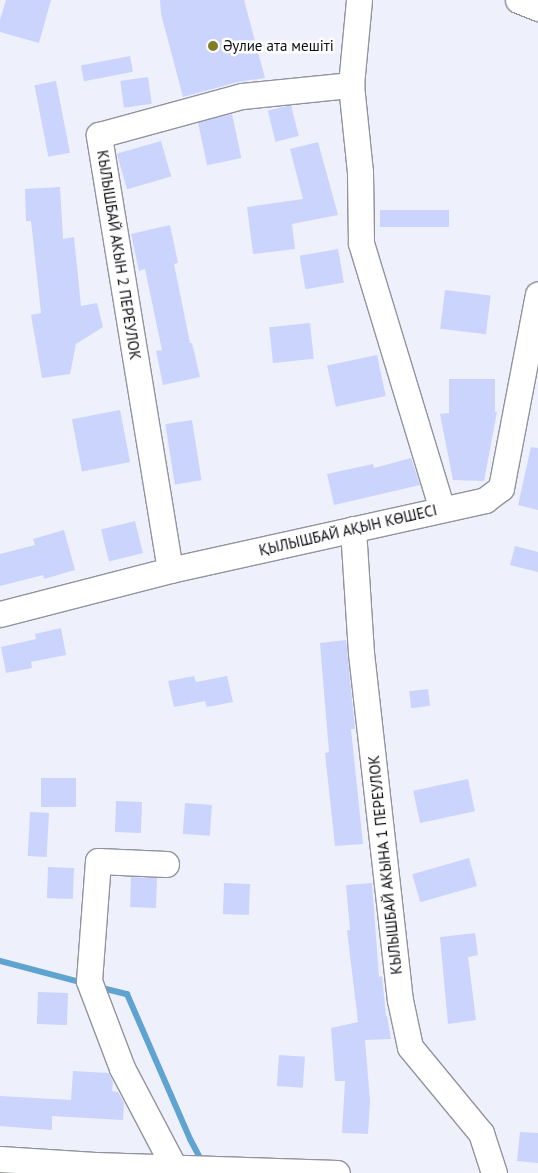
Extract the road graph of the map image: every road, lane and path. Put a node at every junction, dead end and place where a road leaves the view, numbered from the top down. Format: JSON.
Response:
{"nodes":[{"id":1,"x":359,"y":0,"type":"edge"},
{"id":2,"x":518,"y":0,"type":"edge"},
{"id":3,"x":538,"y":8,"type":"edge"},
{"id":4,"x":351,"y":85,"type":"junction"},
{"id":5,"x":538,"y":294,"type":"edge"},
{"id":6,"x":442,"y":509,"type":"junction"},
{"id":7,"x":353,"y":529,"type":"junction"},
{"id":8,"x":170,"y":570,"type":"junction"},
{"id":9,"x":0,"y":614,"type":"edge"},
{"id":10,"x":166,"y":864,"type":"dead end"},
{"id":11,"x":0,"y":1159,"type":"edge"},
{"id":12,"x":174,"y":1167,"type":"junction"},
{"id":13,"x":96,"y":1169,"type":"edge"},
{"id":14,"x":337,"y":1173,"type":"edge"},
{"id":15,"x":494,"y":1173,"type":"edge"}],
"edges":[{"from":1,"to":4,"type":"street"},
{"from":2,"to":3,"type":"street"},
{"from":4,"to":6,"type":"street"},
{"from":4,"to":8,"type":"street","name":"КЫЛЫШБАЙ АКЫН 2 ПЕРЕУЛОК"},
{"from":5,"to":6,"type":"street","name":"ҚЫЛЫШБАЙ АҚЫН КӨШЕСІ"},
{"from":6,"to":7,"type":"street","name":"ҚЫЛЫШБАЙ АҚЫН КӨШЕСІ"},
{"from":7,"to":8,"type":"street","name":"ҚЫЛЫШБАЙ АҚЫН КӨШЕСІ"},
{"from":7,"to":15,"type":"street","name":"КЫЛЫШБАЙ АКЫНА 1 ПЕРЕУЛОК"},
{"from":8,"to":9,"type":"street","name":"ҚЫЛЫШБАЙ АҚЫН КӨШЕСІ"},
{"from":10,"to":12,"type":"street"},
{"from":11,"to":13,"type":"street"},
{"from":12,"to":13,"type":"street"},
{"from":12,"to":14,"type":"street"}]}
